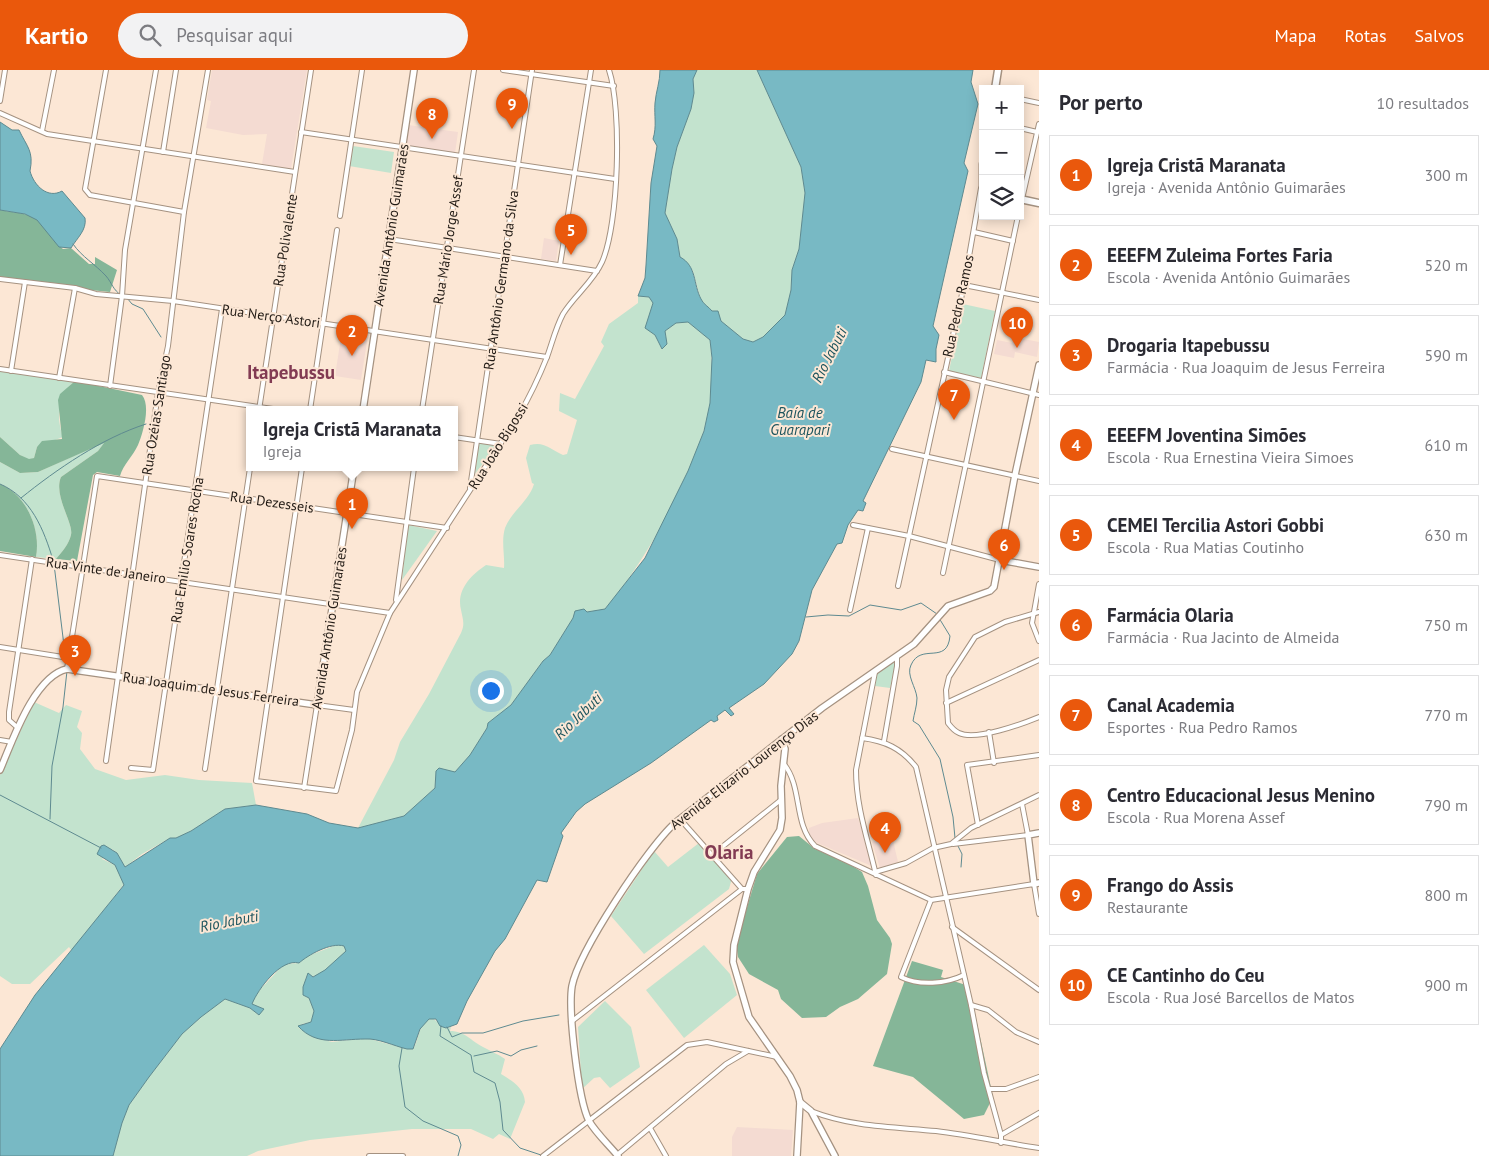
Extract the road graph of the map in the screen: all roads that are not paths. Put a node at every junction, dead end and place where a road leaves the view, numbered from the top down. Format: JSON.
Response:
{"nodes":[{"id":1,"x":5,"y":70,"type":"edge"},
{"id":2,"x":54,"y":70,"type":"edge"},
{"id":3,"x":106,"y":70,"type":"edge"},
{"id":4,"x":156,"y":70,"type":"edge"},
{"id":5,"x":176,"y":70,"type":"edge"},
{"id":6,"x":208,"y":70,"type":"edge"},
{"id":7,"x":311,"y":70,"type":"edge"},
{"id":8,"x":362,"y":70,"type":"edge"},
{"id":9,"x":414,"y":70,"type":"edge"},
{"id":10,"x":474,"y":70,"type":"edge"},
{"id":11,"x":503,"y":70,"type":"edge"},
{"id":12,"x":591,"y":70,"type":"edge"},
{"id":13,"x":609,"y":70,"type":"edge"},
{"id":14,"x":998,"y":70,"type":"edge"},
{"id":15,"x":532,"y":72,"type":"edge"},
{"id":16,"x":589,"y":83,"type":"junction"},
{"id":17,"x":996,"y":85,"type":"edge"},
{"id":18,"x":615,"y":89,"type":"junction"},
{"id":19,"x":0,"y":101,"type":"edge"},
{"id":20,"x":1024,"y":101,"type":"edge"},
{"id":21,"x":1039,"y":103,"type":"edge"},
{"id":22,"x":0,"y":113,"type":"edge"},
{"id":23,"x":1039,"y":124,"type":"edge"},
{"id":24,"x":1024,"y":129,"type":"edge"},
{"id":25,"x":42,"y":131,"type":"junction"},
{"id":26,"x":301,"y":132,"type":"junction"},
{"id":27,"x":1037,"y":132,"type":"junction"},
{"id":28,"x":94,"y":141,"type":"junction"},
{"id":29,"x":351,"y":141,"type":"junction"},
{"id":30,"x":402,"y":148,"type":"junction"},
{"id":31,"x":143,"y":149,"type":"junction"},
{"id":32,"x":163,"y":152,"type":"junction"},
{"id":33,"x":193,"y":157,"type":"junction"},
{"id":34,"x":461,"y":157,"type":"junction"},
{"id":35,"x":518,"y":165,"type":"junction"},
{"id":36,"x":295,"y":172,"type":"junction"},
{"id":37,"x":574,"y":173,"type":"junction"},
{"id":38,"x":615,"y":179,"type":"junction"},
{"id":39,"x":1024,"y":186,"type":"edge"},
{"id":40,"x":1024,"y":200,"type":"edge"},
{"id":41,"x":133,"y":203,"type":"junction"},
{"id":42,"x":1039,"y":203,"type":"edge"},
{"id":43,"x":979,"y":204,"type":"edge"},
{"id":44,"x":184,"y":212,"type":"junction"},
{"id":45,"x":340,"y":216,"type":"dead end"},
{"id":46,"x":1017,"y":220,"type":"edge"},
{"id":47,"x":337,"y":230,"type":"dead end"},
{"id":48,"x":974,"y":232,"type":"junction"},
{"id":49,"x":389,"y":239,"type":"junction"},
{"id":50,"x":1013,"y":242,"type":"junction"},
{"id":51,"x":447,"y":248,"type":"junction"},
{"id":52,"x":504,"y":257,"type":"junction"},
{"id":53,"x":560,"y":265,"type":"junction"},
{"id":54,"x":597,"y":271,"type":"junction"},
{"id":55,"x":0,"y":279,"type":"edge"},
{"id":56,"x":25,"y":282,"type":"junction"},
{"id":57,"x":964,"y":285,"type":"junction"},
{"id":58,"x":74,"y":288,"type":"junction"},
{"id":59,"x":1001,"y":293,"type":"junction"},
{"id":60,"x":122,"y":296,"type":"junction"},
{"id":61,"x":1039,"y":300,"type":"edge"},
{"id":62,"x":174,"y":301,"type":"junction"},
{"id":63,"x":222,"y":309,"type":"junction"},
{"id":64,"x":273,"y":316,"type":"junction"},
{"id":65,"x":323,"y":324,"type":"junction"},
{"id":66,"x":374,"y":332,"type":"junction"},
{"id":67,"x":433,"y":340,"type":"junction"},
{"id":68,"x":491,"y":349,"type":"junction"},
{"id":69,"x":547,"y":357,"type":"junction"},
{"id":70,"x":1039,"y":365,"type":"edge"},
{"id":71,"x":0,"y":370,"type":"edge"},
{"id":72,"x":11,"y":371,"type":"junction"},
{"id":73,"x":944,"y":372,"type":"junction"},
{"id":74,"x":59,"y":378,"type":"junction"},
{"id":75,"x":984,"y":382,"type":"junction"},
{"id":76,"x":110,"y":386,"type":"junction"},
{"id":77,"x":158,"y":393,"type":"junction"},
{"id":78,"x":1036,"y":394,"type":"edge"},
{"id":79,"x":210,"y":400,"type":"junction"},
{"id":80,"x":246,"y":406,"type":"edge"},
{"id":81,"x":260,"y":406,"type":"edge"},
{"id":82,"x":311,"y":406,"type":"edge"},
{"id":83,"x":364,"y":406,"type":"edge"},
{"id":84,"x":423,"y":406,"type":"edge"},
{"id":85,"x":458,"y":438,"type":"edge"},
{"id":86,"x":477,"y":440,"type":"junction"},
{"id":87,"x":501,"y":444,"type":"junction"},
{"id":88,"x":892,"y":449,"type":"dead end"},
{"id":89,"x":926,"y":456,"type":"junction"},
{"id":90,"x":966,"y":465,"type":"junction"},
{"id":91,"x":250,"y":471,"type":"edge"},
{"id":92,"x":302,"y":471,"type":"edge"},
{"id":93,"x":354,"y":471,"type":"edge"},
{"id":94,"x":414,"y":471,"type":"edge"},
{"id":95,"x":1015,"y":475,"type":"junction"},
{"id":96,"x":1039,"y":481,"type":"edge"},
{"id":97,"x":145,"y":483,"type":"junction"},
{"id":98,"x":196,"y":491,"type":"junction"},
{"id":99,"x":470,"y":491,"type":"junction"},
{"id":100,"x":245,"y":498,"type":"junction"},
{"id":101,"x":296,"y":506,"type":"junction"},
{"id":102,"x":347,"y":513,"type":"junction"},
{"id":103,"x":406,"y":522,"type":"junction"},
{"id":104,"x":853,"y":525,"type":"dead end"},
{"id":105,"x":447,"y":528,"type":"junction"},
{"id":106,"x":868,"y":528,"type":"junction"},
{"id":107,"x":909,"y":536,"type":"junction"},
{"id":108,"x":949,"y":547,"type":"junction"},
{"id":109,"x":0,"y":555,"type":"edge"},
{"id":110,"x":32,"y":559,"type":"junction"},
{"id":111,"x":1000,"y":560,"type":"junction"},
{"id":112,"x":83,"y":567,"type":"junction"},
{"id":113,"x":1039,"y":567,"type":"edge"},
{"id":114,"x":943,"y":573,"type":"dead end"},
{"id":115,"x":132,"y":574,"type":"junction"},
{"id":116,"x":182,"y":582,"type":"junction"},
{"id":117,"x":1039,"y":584,"type":"edge"},
{"id":118,"x":898,"y":586,"type":"dead end"},
{"id":119,"x":230,"y":589,"type":"junction"},
{"id":120,"x":282,"y":597,"type":"junction"},
{"id":121,"x":396,"y":602,"type":"junction"},
{"id":122,"x":334,"y":604,"type":"junction"},
{"id":123,"x":850,"y":610,"type":"dead end"},
{"id":124,"x":1039,"y":612,"type":"edge"},
{"id":125,"x":390,"y":613,"type":"junction"},
{"id":126,"x":1032,"y":614,"type":"junction"},
{"id":127,"x":1039,"y":641,"type":"edge"},
{"id":128,"x":0,"y":647,"type":"edge"},
{"id":129,"x":19,"y":650,"type":"junction"},
{"id":130,"x":897,"y":657,"type":"junction"},
{"id":131,"x":69,"y":658,"type":"junction"},
{"id":132,"x":1039,"y":660,"type":"edge"},
{"id":133,"x":67,"y":669,"type":"junction"},
{"id":134,"x":875,"y":672,"type":"junction"},
{"id":135,"x":118,"y":676,"type":"junction"},
{"id":136,"x":167,"y":683,"type":"junction"},
{"id":137,"x":217,"y":690,"type":"junction"},
{"id":138,"x":268,"y":698,"type":"junction"},
{"id":139,"x":946,"y":703,"type":"junction"},
{"id":140,"x":317,"y":705,"type":"junction"},
{"id":141,"x":354,"y":710,"type":"junction"},
{"id":142,"x":1039,"y":716,"type":"edge"},
{"id":143,"x":18,"y":728,"type":"junction"},
{"id":144,"x":989,"y":732,"type":"junction"},
{"id":145,"x":862,"y":738,"type":"junction"},
{"id":146,"x":782,"y":739,"type":"junction"},
{"id":147,"x":0,"y":740,"type":"edge"},
{"id":148,"x":884,"y":741,"type":"junction"},
{"id":149,"x":12,"y":742,"type":"junction"},
{"id":150,"x":1039,"y":755,"type":"edge"},
{"id":151,"x":106,"y":761,"type":"dead end"},
{"id":152,"x":994,"y":763,"type":"junction"},
{"id":153,"x":784,"y":764,"type":"junction"},
{"id":154,"x":132,"y":768,"type":"dead end"},
{"id":155,"x":206,"y":769,"type":"dead end"},
{"id":156,"x":0,"y":770,"type":"edge"},
{"id":157,"x":304,"y":788,"type":"junction"},
{"id":158,"x":1039,"y":795,"type":"edge"},
{"id":159,"x":782,"y":799,"type":"junction"},
{"id":160,"x":1022,"y":804,"type":"junction"},
{"id":161,"x":680,"y":819,"type":"junction"},
{"id":162,"x":978,"y":825,"type":"junction"},
{"id":163,"x":1039,"y":833,"type":"edge"},
{"id":164,"x":1028,"y":835,"type":"junction"},
{"id":165,"x":951,"y":844,"type":"junction"},
{"id":166,"x":933,"y":848,"type":"junction"},
{"id":167,"x":712,"y":855,"type":"junction"},
{"id":168,"x":876,"y":874,"type":"junction"},
{"id":169,"x":1037,"y":884,"type":"edge"},
{"id":170,"x":745,"y":889,"type":"junction"},
{"id":171,"x":945,"y":898,"type":"junction"},
{"id":172,"x":931,"y":900,"type":"junction"},
{"id":173,"x":1039,"y":914,"type":"edge"},
{"id":174,"x":952,"y":927,"type":"junction"},
{"id":175,"x":964,"y":975,"type":"junction"},
{"id":176,"x":1039,"y":990,"type":"edge"},
{"id":177,"x":971,"y":1005,"type":"junction"},
{"id":178,"x":571,"y":1022,"type":"junction"},
{"id":179,"x":1039,"y":1042,"type":"edge"},
{"id":180,"x":748,"y":1051,"type":"junction"},
{"id":181,"x":777,"y":1057,"type":"junction"},
{"id":182,"x":1039,"y":1077,"type":"edge"},
{"id":183,"x":989,"y":1089,"type":"junction"},
{"id":184,"x":800,"y":1102,"type":"junction"},
{"id":185,"x":811,"y":1111,"type":"junction"},
{"id":186,"x":1039,"y":1113,"type":"edge"},
{"id":187,"x":589,"y":1120,"type":"junction"},
{"id":188,"x":650,"y":1128,"type":"junction"},
{"id":189,"x":1001,"y":1135,"type":"junction"},
{"id":190,"x":1001,"y":1142,"type":"junction"},
{"id":191,"x":1039,"y":1148,"type":"edge"},
{"id":192,"x":370,"y":1156,"type":"edge"},
{"id":193,"x":403,"y":1156,"type":"edge"},
{"id":194,"x":543,"y":1156,"type":"edge"},
{"id":195,"x":618,"y":1156,"type":"edge"},
{"id":196,"x":666,"y":1156,"type":"edge"},
{"id":197,"x":796,"y":1156,"type":"edge"},
{"id":198,"x":835,"y":1156,"type":"edge"}],
"edges":[{"from":1,"to":19,"type":"street"},
{"from":2,"to":25,"type":"street"},
{"from":3,"to":28,"type":"street"},
{"from":4,"to":31,"type":"street"},
{"from":5,"to":32,"type":"street"},
{"from":6,"to":33,"type":"street","name":"Rua Ozéias Santiago"},
{"from":7,"to":26,"type":"street","name":"Rua Polivalente"},
{"from":8,"to":29,"type":"street"},
{"from":9,"to":30,"type":"street","name":"Avenida Antônio Guimarães"},
{"from":10,"to":34,"type":"street","name":"Rua Mário Jorge Assef"},
{"from":11,"to":15,"type":"street"},
{"from":12,"to":16,"type":"street"},
{"from":13,"to":18,"type":"street","name":"Rua João Bigossi"},
{"from":14,"to":17,"type":"main road"},
{"from":15,"to":16,"type":"street"},
{"from":15,"to":35,"type":"street","name":"Rua Antônio Germano da Silva"},
{"from":16,"to":18,"type":"street"},
{"from":16,"to":37,"type":"street"},
{"from":18,"to":38,"type":"street","name":"Rua João Bigossi"},
{"from":20,"to":21,"type":"street"},
{"from":22,"to":25,"type":"street"},
{"from":23,"to":27,"type":"street"},
{"from":24,"to":27,"type":"street"},
{"from":25,"to":28,"type":"street"},
{"from":26,"to":29,"type":"street"},
{"from":26,"to":36,"type":"street","name":"Rua Polivalente"},
{"from":27,"to":39,"type":"street"},
{"from":28,"to":31,"type":"street"},
{"from":28,"to":41,"type":"street"},
{"from":29,"to":30,"type":"street"},
{"from":29,"to":45,"type":"street"},
{"from":30,"to":34,"type":"street"},
{"from":30,"to":49,"type":"street","name":"Avenida Antônio Guimarães"},
{"from":31,"to":32,"type":"street"},
{"from":31,"to":41,"type":"street"},
{"from":32,"to":33,"type":"street"},
{"from":33,"to":36,"type":"street"},
{"from":33,"to":44,"type":"street","name":"Rua Ozéias Santiago"},
{"from":34,"to":35,"type":"street"},
{"from":34,"to":51,"type":"street","name":"Rua Mário Jorge Assef"},
{"from":35,"to":37,"type":"street"},
{"from":35,"to":52,"type":"street","name":"Rua Antônio Germano da Silva"},
{"from":36,"to":64,"type":"street","name":"Rua Polivalente"},
{"from":37,"to":38,"type":"street"},
{"from":37,"to":53,"type":"street"},
{"from":38,"to":54,"type":"street","name":"Rua João Bigossi"},
{"from":40,"to":42,"type":"main road"},
{"from":41,"to":44,"type":"street"},
{"from":41,"to":60,"type":"street"},
{"from":43,"to":48,"type":"street","name":"Rua Pedro Ramos"},
{"from":44,"to":62,"type":"street","name":"Rua Ozéias Santiago"},
{"from":46,"to":50,"type":"street"},
{"from":47,"to":65,"type":"street"},
{"from":48,"to":50,"type":"street"},
{"from":48,"to":57,"type":"street","name":"Rua Pedro Ramos"},
{"from":49,"to":51,"type":"street"},
{"from":49,"to":66,"type":"street","name":"Avenida Antônio Guimarães"},
{"from":50,"to":59,"type":"street"},
{"from":51,"to":52,"type":"street"},
{"from":51,"to":67,"type":"street","name":"Rua Mário Jorge Assef"},
{"from":52,"to":53,"type":"street"},
{"from":52,"to":68,"type":"street","name":"Rua Antônio Germano da Silva"},
{"from":53,"to":54,"type":"street"},
{"from":54,"to":69,"type":"street","name":"Rua João Bigossi"},
{"from":55,"to":56,"type":"street","name":"Rua Nerço Astori"},
{"from":56,"to":58,"type":"street","name":"Rua Nerço Astori"},
{"from":56,"to":72,"type":"street"},
{"from":57,"to":59,"type":"street"},
{"from":57,"to":73,"type":"street","name":"Rua Pedro Ramos"},
{"from":58,"to":60,"type":"street","name":"Rua Nerço Astori"},
{"from":58,"to":74,"type":"street"},
{"from":59,"to":61,"type":"street"},
{"from":59,"to":75,"type":"street"},
{"from":60,"to":62,"type":"street","name":"Rua Nerço Astori"},
{"from":60,"to":76,"type":"street"},
{"from":62,"to":63,"type":"street","name":"Rua Nerço Astori"},
{"from":62,"to":77,"type":"street","name":"Rua Ozéias Santiago"},
{"from":63,"to":64,"type":"street","name":"Rua Nerço Astori"},
{"from":63,"to":79,"type":"street","name":"Rua Emilio Soares Rocha"},
{"from":64,"to":65,"type":"street","name":"Rua Nerço Astori"},
{"from":64,"to":81,"type":"street","name":"Rua Polivalente"},
{"from":65,"to":66,"type":"street","name":"Rua Nerço Astori"},
{"from":65,"to":82,"type":"street"},
{"from":66,"to":67,"type":"street","name":"Rua Nerço Astori"},
{"from":66,"to":83,"type":"street","name":"Avenida Antônio Guimarães"},
{"from":67,"to":68,"type":"street","name":"Rua Nerço Astori"},
{"from":67,"to":84,"type":"street","name":"Rua Mário Jorge Assef"},
{"from":68,"to":69,"type":"street","name":"Rua Nerço Astori"},
{"from":68,"to":86,"type":"street","name":"Rua Antônio Germano da Silva"},
{"from":69,"to":87,"type":"street","name":"Rua João Bigossi"},
{"from":70,"to":78,"type":"street"},
{"from":71,"to":72,"type":"street"},
{"from":72,"to":74,"type":"street"},
{"from":73,"to":75,"type":"street"},
{"from":73,"to":89,"type":"street","name":"Rua Pedro Ramos"},
{"from":74,"to":76,"type":"street"},
{"from":75,"to":78,"type":"street"},
{"from":75,"to":90,"type":"street"},
{"from":76,"to":77,"type":"street"},
{"from":77,"to":79,"type":"street"},
{"from":77,"to":97,"type":"street","name":"Rua Ozéias Santiago"},
{"from":78,"to":95,"type":"street"},
{"from":79,"to":80,"type":"street"},
{"from":79,"to":98,"type":"street","name":"Rua Emilio Soares Rocha"},
{"from":85,"to":86,"type":"street"},
{"from":86,"to":87,"type":"street"},
{"from":86,"to":99,"type":"street","name":"Rua Antônio Germano da Silva"},
{"from":87,"to":99,"type":"street","name":"Rua João Bigossi"},
{"from":88,"to":89,"type":"street"},
{"from":89,"to":90,"type":"street"},
{"from":89,"to":107,"type":"street","name":"Rua Pedro Ramos"},
{"from":90,"to":95,"type":"street"},
{"from":90,"to":108,"type":"street"},
{"from":91,"to":100,"type":"street"},
{"from":92,"to":101,"type":"street"},
{"from":93,"to":102,"type":"street","name":"Avenida Antônio Guimarães"},
{"from":94,"to":103,"type":"street"},
{"from":95,"to":96,"type":"street"},
{"from":95,"to":111,"type":"street"},
{"from":97,"to":98,"type":"street","name":"Rua Dezesseis"},
{"from":97,"to":112,"type":"street","name":"Rua Dezesseis"},
{"from":97,"to":115,"type":"street","name":"Rua Ozéias Santiago"},
{"from":98,"to":100,"type":"street","name":"Rua Dezesseis"},
{"from":98,"to":116,"type":"street","name":"Rua Emilio Soares Rocha"},
{"from":99,"to":105,"type":"street","name":"Rua João Bigossi"},
{"from":100,"to":101,"type":"street","name":"Rua Dezesseis"},
{"from":100,"to":119,"type":"street"},
{"from":101,"to":102,"type":"street","name":"Rua Dezesseis"},
{"from":101,"to":120,"type":"street"},
{"from":102,"to":103,"type":"street","name":"Rua Dezesseis"},
{"from":102,"to":122,"type":"street","name":"Avenida Antônio Guimarães"},
{"from":103,"to":105,"type":"street","name":"Rua Dezesseis"},
{"from":103,"to":121,"type":"street"},
{"from":104,"to":106,"type":"street"},
{"from":105,"to":121,"type":"street","name":"Rua João Bigossi"},
{"from":106,"to":107,"type":"street"},
{"from":106,"to":123,"type":"street"},
{"from":107,"to":108,"type":"street"},
{"from":107,"to":118,"type":"street","name":"Rua Pedro Ramos"},
{"from":108,"to":111,"type":"street"},
{"from":108,"to":114,"type":"street"},
{"from":109,"to":110,"type":"street","name":"Rua Vinte de Janeiro"},
{"from":110,"to":112,"type":"street","name":"Rua Vinte de Janeiro"},
{"from":110,"to":129,"type":"street"},
{"from":111,"to":113,"type":"street"},
{"from":111,"to":130,"type":"street","name":"Avenida Elizario Lourenço Dias"},
{"from":112,"to":115,"type":"street","name":"Rua Vinte de Janeiro"},
{"from":112,"to":131,"type":"street"},
{"from":115,"to":116,"type":"street","name":"Rua Vinte de Janeiro"},
{"from":115,"to":135,"type":"street","name":"Rua Ozéias Santiago"},
{"from":116,"to":119,"type":"street","name":"Rua Vinte de Janeiro"},
{"from":116,"to":136,"type":"street","name":"Rua Emilio Soares Rocha"},
{"from":117,"to":126,"type":"street"},
{"from":119,"to":120,"type":"street","name":"Rua Vinte de Janeiro"},
{"from":119,"to":137,"type":"street"},
{"from":120,"to":122,"type":"street","name":"Rua Vinte de Janeiro"},
{"from":120,"to":138,"type":"street"},
{"from":121,"to":125,"type":"street","name":"Rua João Bigossi"},
{"from":122,"to":125,"type":"street","name":"Rua Vinte de Janeiro"},
{"from":122,"to":140,"type":"street","name":"Avenida Antônio Guimarães"},
{"from":124,"to":126,"type":"street"},
{"from":125,"to":141,"type":"street","name":"Rua João Bigossi"},
{"from":126,"to":127,"type":"street"},
{"from":126,"to":139,"type":"street"},
{"from":128,"to":129,"type":"street"},
{"from":129,"to":131,"type":"street"},
{"from":129,"to":143,"type":"street"},
{"from":130,"to":134,"type":"street","name":"Avenida Elizario Lourenço Dias"},
{"from":130,"to":148,"type":"street"},
{"from":131,"to":133,"type":"street"},
{"from":132,"to":139,"type":"street"},
{"from":133,"to":135,"type":"street","name":"Rua Joaquim de Jesus Ferreira"},
{"from":133,"to":143,"type":"street"},
{"from":134,"to":145,"type":"street"},
{"from":134,"to":146,"type":"street","name":"Avenida Elizario Lourenço Dias"},
{"from":135,"to":136,"type":"street","name":"Rua Joaquim de Jesus Ferreira"},
{"from":135,"to":151,"type":"street","name":"Rua Ozéias Santiago"},
{"from":136,"to":137,"type":"street","name":"Rua Joaquim de Jesus Ferreira"},
{"from":136,"to":154,"type":"street","name":"Rua Emilio Soares Rocha"},
{"from":137,"to":138,"type":"street","name":"Rua Joaquim de Jesus Ferreira"},
{"from":137,"to":155,"type":"street"},
{"from":138,"to":140,"type":"street","name":"Rua Joaquim de Jesus Ferreira"},
{"from":138,"to":157,"type":"street"},
{"from":139,"to":144,"type":"street"},
{"from":140,"to":141,"type":"street","name":"Rua Joaquim de Jesus Ferreira"},
{"from":140,"to":157,"type":"street","name":"Avenida Antônio Guimarães"},
{"from":141,"to":157,"type":"street","name":"Rua João Bigossi"},
{"from":142,"to":144,"type":"street"},
{"from":143,"to":149,"type":"street"},
{"from":144,"to":152,"type":"street"},
{"from":145,"to":148,"type":"street"},
{"from":145,"to":168,"type":"street"},
{"from":146,"to":153,"type":"street"},
{"from":146,"to":161,"type":"street","name":"Avenida Elizario Lourenço Dias"},
{"from":147,"to":149,"type":"street"},
{"from":148,"to":166,"type":"street"},
{"from":149,"to":156,"type":"street"},
{"from":150,"to":152,"type":"street"},
{"from":152,"to":162,"type":"street"},
{"from":153,"to":159,"type":"street"},
{"from":153,"to":168,"type":"street"},
{"from":158,"to":160,"type":"street"},
{"from":159,"to":167,"type":"street"},
{"from":159,"to":170,"type":"street"},
{"from":160,"to":162,"type":"street"},
{"from":160,"to":164,"type":"street"},
{"from":161,"to":167,"type":"street"},
{"from":161,"to":178,"type":"street","name":"Avenida Elizario Lourenço Dias"},
{"from":162,"to":165,"type":"street"},
{"from":163,"to":164,"type":"street"},
{"from":164,"to":165,"type":"street"},
{"from":164,"to":169,"type":"street"},
{"from":165,"to":166,"type":"street"},
{"from":166,"to":168,"type":"street"},
{"from":166,"to":171,"type":"street"},
{"from":167,"to":170,"type":"street"},
{"from":168,"to":172,"type":"street"},
{"from":169,"to":171,"type":"street"},
{"from":169,"to":173,"type":"street"},
{"from":170,"to":178,"type":"street"},
{"from":170,"to":181,"type":"street"},
{"from":171,"to":172,"type":"street"},
{"from":171,"to":174,"type":"street"},
{"from":172,"to":175,"type":"street"},
{"from":174,"to":175,"type":"street"},
{"from":174,"to":176,"type":"street"},
{"from":175,"to":177,"type":"street"},
{"from":177,"to":179,"type":"street"},
{"from":177,"to":183,"type":"street"},
{"from":178,"to":187,"type":"street","name":"Avenida Elizario Lourenço Dias"},
{"from":180,"to":181,"type":"street"},
{"from":180,"to":187,"type":"street"},
{"from":180,"to":188,"type":"street"},
{"from":181,"to":184,"type":"street"},
{"from":182,"to":183,"type":"street"},
{"from":183,"to":189,"type":"street"},
{"from":184,"to":185,"type":"street"},
{"from":184,"to":197,"type":"street"},
{"from":185,"to":190,"type":"street"},
{"from":185,"to":198,"type":"street"},
{"from":186,"to":189,"type":"street"},
{"from":187,"to":194,"type":"street"},
{"from":187,"to":195,"type":"street","name":"Avenida Elizario Lourenço Dias"},
{"from":188,"to":195,"type":"street"},
{"from":188,"to":196,"type":"street"},
{"from":189,"to":190,"type":"street"},
{"from":190,"to":191,"type":"street"},
{"from":192,"to":193,"type":"street"}]}
